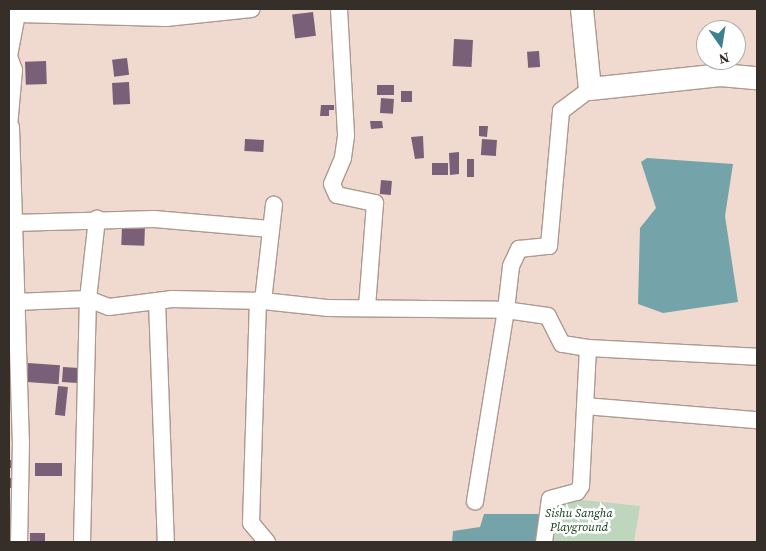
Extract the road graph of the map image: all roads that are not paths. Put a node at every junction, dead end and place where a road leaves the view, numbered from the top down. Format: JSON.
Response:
{"nodes":[{"id":1,"x":252,"y":9,"type":"edge"},
{"id":2,"x":339,"y":9,"type":"edge"},
{"id":3,"x":582,"y":9,"type":"edge"},
{"id":4,"x":19,"y":11,"type":"edge"},
{"id":5,"x":9,"y":56,"type":"edge"},
{"id":6,"x":757,"y":78,"type":"edge"},
{"id":7,"x":590,"y":89,"type":"junction"},
{"id":8,"x":10,"y":127,"type":"edge"},
{"id":9,"x":274,"y":205,"type":"dead end"},
{"id":10,"x":97,"y":219,"type":"junction"},
{"id":11,"x":13,"y":223,"type":"junction"},
{"id":12,"x":271,"y":229,"type":"junction"},
{"id":13,"x":12,"y":270,"type":"edge"},
{"id":14,"x":88,"y":299,"type":"junction"},
{"id":15,"x":260,"y":300,"type":"junction"},
{"id":16,"x":157,"y":301,"type":"junction"},
{"id":17,"x":15,"y":302,"type":"junction"},
{"id":18,"x":367,"y":306,"type":"junction"},
{"id":19,"x":506,"y":310,"type":"junction"},
{"id":20,"x":588,"y":348,"type":"junction"},
{"id":21,"x":757,"y":357,"type":"edge"},
{"id":22,"x":585,"y":406,"type":"junction"},
{"id":23,"x":757,"y":420,"type":"edge"},
{"id":24,"x":475,"y":502,"type":"dead end"},
{"id":25,"x":19,"y":542,"type":"edge"},
{"id":26,"x":82,"y":542,"type":"edge"},
{"id":27,"x":166,"y":542,"type":"edge"},
{"id":28,"x":267,"y":542,"type":"edge"},
{"id":29,"x":544,"y":542,"type":"edge"}],
"edges":[{"from":1,"to":4,"type":"street"},
{"from":2,"to":18,"type":"street"},
{"from":3,"to":7,"type":"street"},
{"from":4,"to":5,"type":"street"},
{"from":5,"to":8,"type":"street"},
{"from":6,"to":7,"type":"street"},
{"from":7,"to":19,"type":"street"},
{"from":8,"to":11,"type":"street"},
{"from":9,"to":12,"type":"street"},
{"from":10,"to":11,"type":"street"},
{"from":10,"to":12,"type":"street"},
{"from":10,"to":14,"type":"street"},
{"from":11,"to":13,"type":"street"},
{"from":12,"to":15,"type":"street"},
{"from":13,"to":17,"type":"street"},
{"from":14,"to":16,"type":"street"},
{"from":14,"to":17,"type":"street"},
{"from":14,"to":26,"type":"street"},
{"from":15,"to":16,"type":"street"},
{"from":15,"to":18,"type":"street"},
{"from":15,"to":28,"type":"street"},
{"from":16,"to":27,"type":"street"},
{"from":17,"to":25,"type":"street"},
{"from":18,"to":19,"type":"street"},
{"from":19,"to":20,"type":"street"},
{"from":19,"to":24,"type":"street"},
{"from":20,"to":21,"type":"street"},
{"from":20,"to":22,"type":"street"},
{"from":22,"to":23,"type":"street"},
{"from":22,"to":29,"type":"street"}]}
